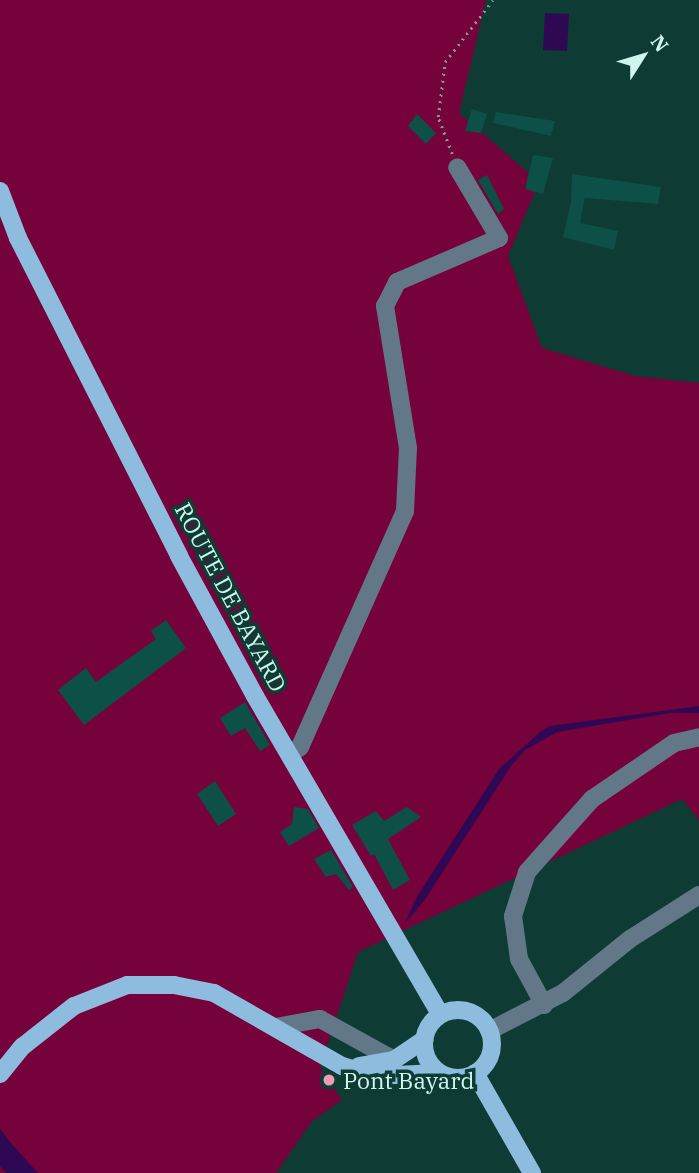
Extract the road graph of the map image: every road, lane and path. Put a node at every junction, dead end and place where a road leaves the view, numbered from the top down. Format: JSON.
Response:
{"nodes":[{"id":1,"x":493,"y":0,"type":"edge"},
{"id":2,"x":457,"y":167,"type":"joint"},
{"id":3,"x":0,"y":191,"type":"edge"},
{"id":4,"x":699,"y":737,"type":"edge"},
{"id":5,"x":290,"y":755,"type":"junction"},
{"id":6,"x":699,"y":895,"type":"edge"},
{"id":7,"x":544,"y":1005,"type":"junction"},
{"id":8,"x":440,"y":1014,"type":"junction"},
{"id":9,"x":273,"y":1025,"type":"junction"},
{"id":10,"x":489,"y":1031,"type":"junction"},
{"id":11,"x":425,"y":1039,"type":"junction"},
{"id":12,"x":394,"y":1060,"type":"junction"},
{"id":13,"x":342,"y":1066,"type":"junction"},
{"id":14,"x":436,"y":1073,"type":"junction"},
{"id":15,"x":475,"y":1073,"type":"junction"},
{"id":16,"x":0,"y":1074,"type":"edge"},
{"id":17,"x":532,"y":1173,"type":"edge"}],
"edges":[{"from":1,"to":2,"type":"path"},
{"from":2,"to":5,"type":"street"},
{"from":3,"to":5,"type":"main road","name":"ROUTE DE BAYARD"},
{"from":4,"to":7,"type":"street"},
{"from":5,"to":8,"type":"main road","name":"ROUTE DE BAYARD"},
{"from":6,"to":7,"type":"street"},
{"from":7,"to":10,"type":"street"},
{"from":8,"to":10,"type":"main road"},
{"from":8,"to":11,"type":"main road"},
{"from":9,"to":12,"type":"street"},
{"from":9,"to":13,"type":"main road"},
{"from":9,"to":16,"type":"main road"},
{"from":10,"to":15,"type":"main road"},
{"from":11,"to":12,"type":"main road"},
{"from":11,"to":14,"type":"main road"},
{"from":12,"to":13,"type":"main road"},
{"from":13,"to":14,"type":"main road"},
{"from":14,"to":15,"type":"main road"},
{"from":15,"to":17,"type":"main road"}]}
